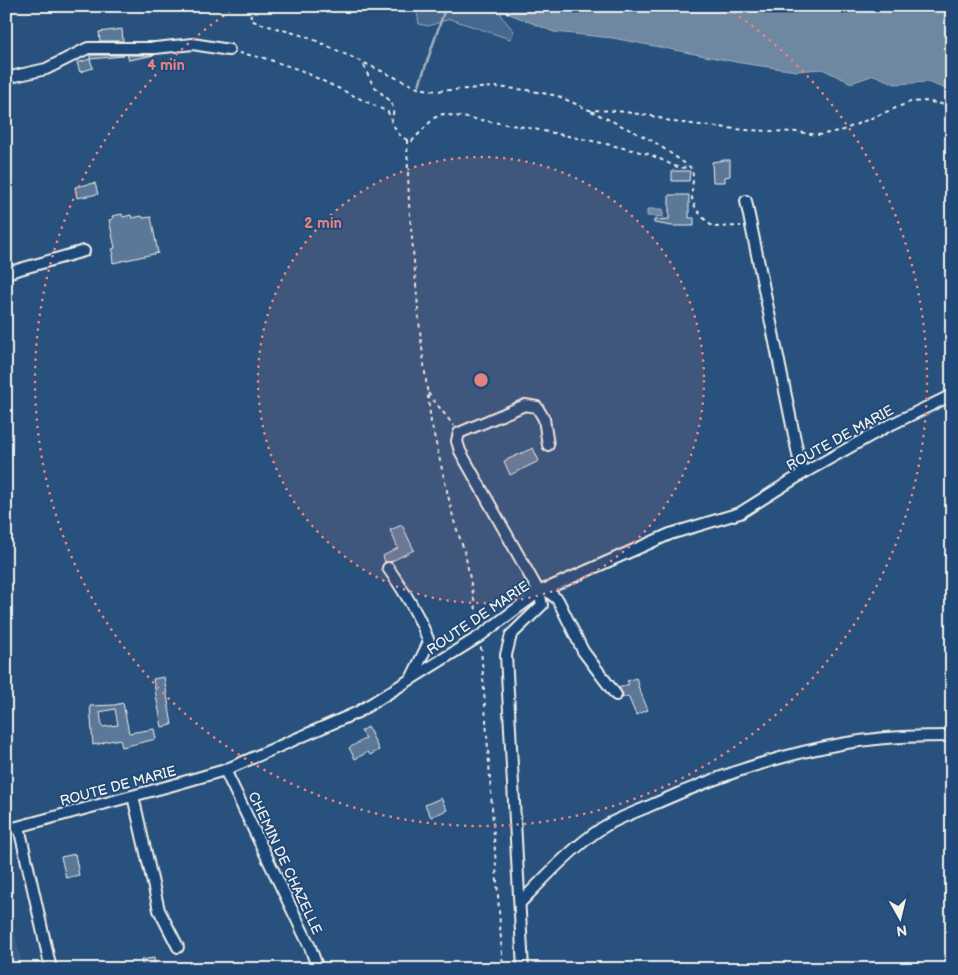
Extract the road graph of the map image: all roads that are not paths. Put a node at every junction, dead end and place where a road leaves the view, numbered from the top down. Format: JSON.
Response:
{"nodes":[{"id":1,"x":228,"y":50,"type":"road end"},
{"id":2,"x":6,"y":68,"type":"edge"},
{"id":3,"x":21,"y":75,"type":"junction"},
{"id":4,"x":6,"y":78,"type":"edge"},
{"id":5,"x":746,"y":201,"type":"dead end"},
{"id":6,"x":84,"y":251,"type":"dead end"},
{"id":7,"x":6,"y":273,"type":"edge"},
{"id":8,"x":952,"y":395,"type":"edge"},
{"id":9,"x":548,"y":446,"type":"dead end"},
{"id":10,"x":802,"y":474,"type":"junction"},
{"id":11,"x":388,"y":568,"type":"dead end"},
{"id":12,"x":542,"y":591,"type":"junction"},
{"id":13,"x":412,"y":678,"type":"junction"},
{"id":14,"x":616,"y":695,"type":"dead end"},
{"id":15,"x":952,"y":736,"type":"edge"},
{"id":16,"x":226,"y":770,"type":"junction"},
{"id":17,"x":133,"y":796,"type":"junction"},
{"id":18,"x":19,"y":827,"type":"junction"},
{"id":19,"x":6,"y":830,"type":"edge"},
{"id":20,"x":521,"y":902,"type":"junction"},
{"id":21,"x":178,"y":947,"type":"dead end"},
{"id":22,"x":51,"y":969,"type":"edge"},
{"id":23,"x":318,"y":969,"type":"edge"},
{"id":24,"x":523,"y":969,"type":"edge"}],
"edges":[{"from":1,"to":3,"type":"street"},
{"from":2,"to":3,"type":"street"},
{"from":3,"to":4,"type":"street"},
{"from":5,"to":10,"type":"street"},
{"from":6,"to":7,"type":"street"},
{"from":8,"to":10,"type":"street","name":"ROUTE DE MARIE"},
{"from":9,"to":12,"type":"street"},
{"from":10,"to":12,"type":"street","name":"ROUTE DE MARIE"},
{"from":11,"to":13,"type":"street"},
{"from":12,"to":13,"type":"street","name":"ROUTE DE MARIE"},
{"from":12,"to":14,"type":"street"},
{"from":12,"to":20,"type":"street"},
{"from":13,"to":16,"type":"street","name":"ROUTE DE MARIE"},
{"from":15,"to":20,"type":"street"},
{"from":16,"to":17,"type":"street","name":"ROUTE DE MARIE"},
{"from":16,"to":23,"type":"street","name":"CHEMIN DE CHAZELLE"},
{"from":17,"to":18,"type":"street","name":"ROUTE DE MARIE"},
{"from":17,"to":21,"type":"street"},
{"from":18,"to":19,"type":"street","name":"ROUTE DE MARIE"},
{"from":18,"to":22,"type":"street"},
{"from":20,"to":24,"type":"street"}]}
